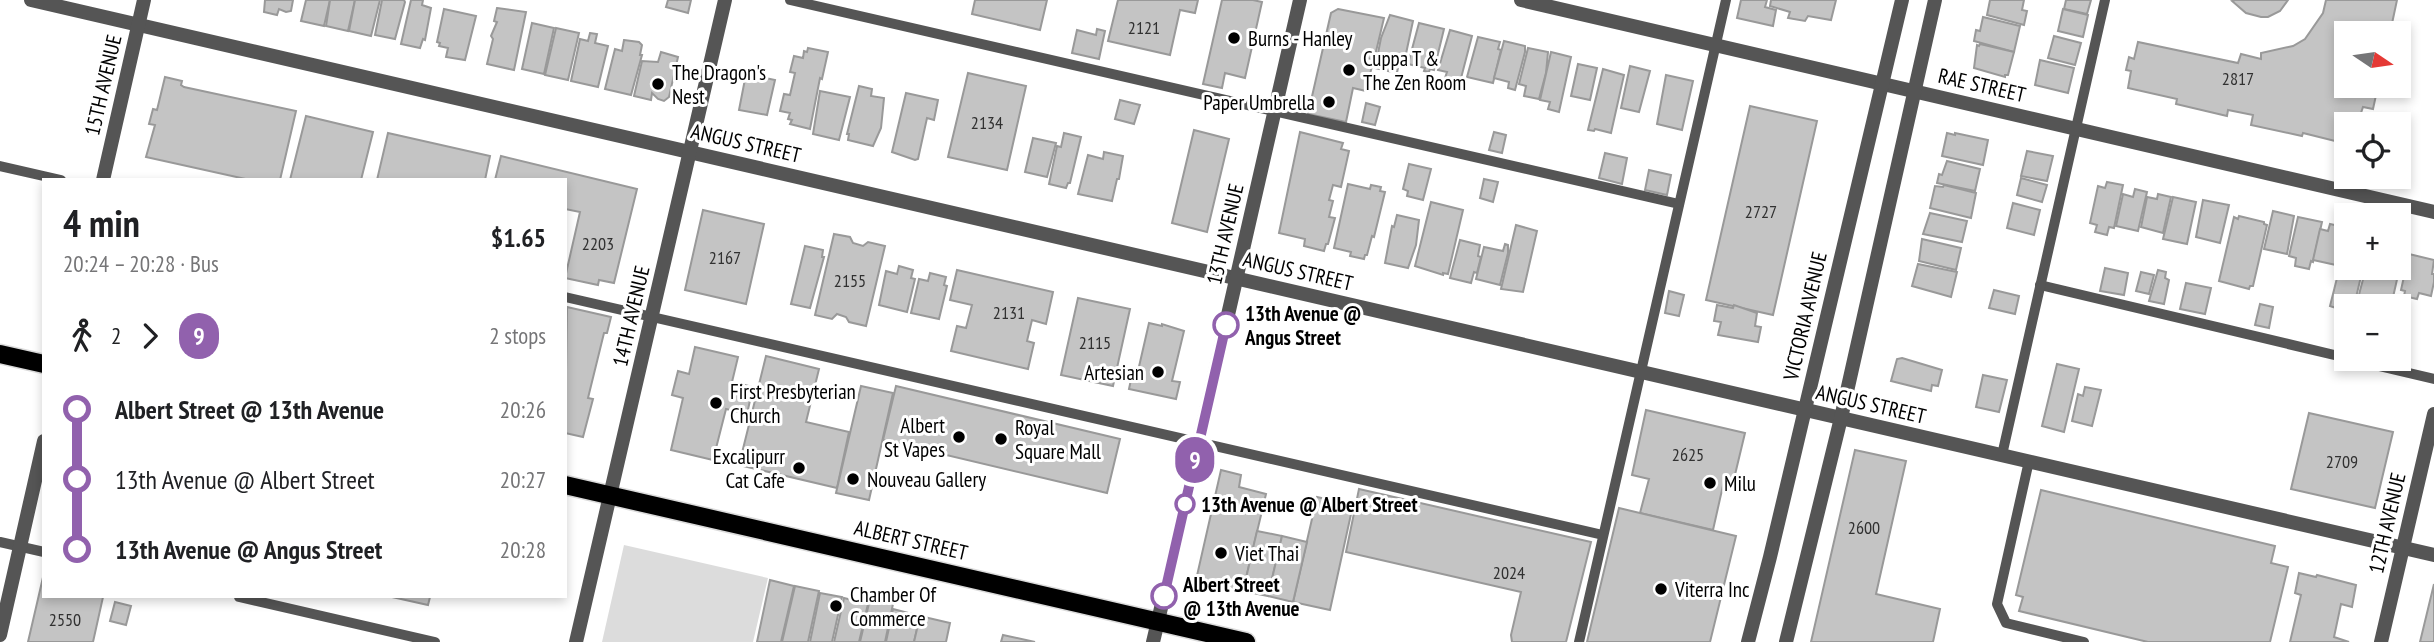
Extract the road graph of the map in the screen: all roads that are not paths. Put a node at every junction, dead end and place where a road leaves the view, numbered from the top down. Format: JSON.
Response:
{"nodes":[{"id":1,"x":31,"y":0,"type":"edge"},
{"id":2,"x":144,"y":0,"type":"edge"},
{"id":3,"x":725,"y":0,"type":"edge"},
{"id":4,"x":790,"y":0,"type":"edge"},
{"id":5,"x":1300,"y":0,"type":"edge"},
{"id":6,"x":1521,"y":0,"type":"edge"},
{"id":7,"x":1726,"y":0,"type":"edge"},
{"id":8,"x":1902,"y":0,"type":"edge"},
{"id":9,"x":1935,"y":0,"type":"edge"},
{"id":10,"x":2105,"y":0,"type":"edge"},
{"id":11,"x":139,"y":25,"type":"junction"},
{"id":12,"x":1716,"y":45,"type":"junction"},
{"id":13,"x":1882,"y":83,"type":"junction"},
{"id":14,"x":1914,"y":91,"type":"junction"},
{"id":15,"x":1275,"y":111,"type":"junction"},
{"id":16,"x":2076,"y":128,"type":"junction"},
{"id":17,"x":691,"y":152,"type":"junction"},
{"id":18,"x":0,"y":166,"type":"edge"},
{"id":19,"x":52,"y":178,"type":"edge"},
{"id":20,"x":103,"y":178,"type":"edge"},
{"id":21,"x":1679,"y":204,"type":"junction"},
{"id":22,"x":2434,"y":212,"type":"edge"},
{"id":23,"x":1236,"y":278,"type":"junction"},
{"id":24,"x":2040,"y":285,"type":"junction"},
{"id":25,"x":567,"y":297,"type":"edge"},
{"id":26,"x":652,"y":317,"type":"junction"},
{"id":27,"x":0,"y":354,"type":"edge"},
{"id":28,"x":2334,"y":355,"type":"edge"},
{"id":29,"x":42,"y":364,"type":"edge"},
{"id":30,"x":2401,"y":371,"type":"edge"},
{"id":31,"x":1641,"y":372,"type":"junction"},
{"id":32,"x":2434,"y":379,"type":"edge"},
{"id":33,"x":1805,"y":410,"type":"junction"},
{"id":34,"x":2434,"y":414,"type":"edge"},
{"id":35,"x":1840,"y":418,"type":"junction"},
{"id":36,"x":1199,"y":443,"type":"junction"},
{"id":37,"x":42,"y":450,"type":"edge"},
{"id":38,"x":2002,"y":455,"type":"junction"},
{"id":39,"x":2029,"y":461,"type":"junction"},
{"id":40,"x":567,"y":485,"type":"edge"},
{"id":41,"x":610,"y":496,"type":"junction"},
{"id":42,"x":1603,"y":535,"type":"junction"},
{"id":43,"x":0,"y":542,"type":"edge"},
{"id":44,"x":21,"y":546,"type":"junction"},
{"id":45,"x":2403,"y":548,"type":"junction"},
{"id":46,"x":42,"y":551,"type":"edge"},
{"id":47,"x":2434,"y":555,"type":"edge"},
{"id":48,"x":243,"y":598,"type":"edge"},
{"id":49,"x":1158,"y":621,"type":"junction"},
{"id":50,"x":0,"y":635,"type":"edge"},
{"id":51,"x":435,"y":642,"type":"edge"},
{"id":52,"x":576,"y":642,"type":"edge"},
{"id":53,"x":1153,"y":642,"type":"edge"},
{"id":54,"x":1246,"y":642,"type":"edge"},
{"id":55,"x":1579,"y":642,"type":"edge"},
{"id":56,"x":1748,"y":642,"type":"edge"},
{"id":57,"x":1786,"y":642,"type":"edge"},
{"id":58,"x":2084,"y":642,"type":"edge"},
{"id":59,"x":2381,"y":642,"type":"edge"}],
"edges":[{"from":1,"to":11,"type":"street","name":"ANGUS STREET"},
{"from":2,"to":11,"type":"street","name":"15TH AVENUE"},
{"from":3,"to":17,"type":"street","name":"14TH AVENUE"},
{"from":4,"to":15,"type":"lane"},
{"from":5,"to":15,"type":"street","name":"13TH AVENUE"},
{"from":6,"to":12,"type":"street","name":"RAE STREET"},
{"from":7,"to":12,"type":"lane"},
{"from":8,"to":13,"type":"street","name":"VICTORIA AVENUE"},
{"from":9,"to":14,"type":"street"},
{"from":10,"to":16,"type":"lane"},
{"from":11,"to":17,"type":"street","name":"ANGUS STREET"},
{"from":11,"to":20,"type":"street","name":"15TH AVENUE"},
{"from":12,"to":13,"type":"street","name":"RAE STREET"},
{"from":12,"to":21,"type":"lane"},
{"from":13,"to":14,"type":"street","name":"RAE STREET"},
{"from":13,"to":33,"type":"street","name":"VICTORIA AVENUE"},
{"from":14,"to":16,"type":"street","name":"RAE STREET"},
{"from":14,"to":35,"type":"street"},
{"from":15,"to":21,"type":"lane"},
{"from":15,"to":23,"type":"street","name":"13TH AVENUE"},
{"from":16,"to":22,"type":"street","name":"RAE STREET"},
{"from":16,"to":24,"type":"lane"},
{"from":17,"to":23,"type":"street","name":"ANGUS STREET"},
{"from":17,"to":26,"type":"street","name":"14TH AVENUE"},
{"from":18,"to":19,"type":"lane"},
{"from":21,"to":31,"type":"lane"},
{"from":23,"to":31,"type":"street","name":"ANGUS STREET"},
{"from":23,"to":36,"type":"street","name":"13TH AVENUE"},
{"from":24,"to":28,"type":"lane"},
{"from":24,"to":38,"type":"lane"},
{"from":25,"to":26,"type":"lane"},
{"from":26,"to":36,"type":"lane"},
{"from":26,"to":41,"type":"street","name":"14TH AVENUE"},
{"from":27,"to":29,"type":"main road"},
{"from":30,"to":32,"type":"lane"},
{"from":31,"to":33,"type":"street","name":"ANGUS STREET"},
{"from":31,"to":42,"type":"lane"},
{"from":33,"to":35,"type":"street","name":"ANGUS STREET"},
{"from":33,"to":56,"type":"street","name":"VICTORIA AVENUE"},
{"from":34,"to":45,"type":"street","name":"12TH AVENUE"},
{"from":35,"to":38,"type":"street","name":"ANGUS STREET"},
{"from":35,"to":57,"type":"street"},
{"from":36,"to":42,"type":"lane"},
{"from":36,"to":49,"type":"street","name":"13TH AVENUE"},
{"from":37,"to":44,"type":"street"},
{"from":38,"to":39,"type":"street","name":"ANGUS STREET"},
{"from":39,"to":45,"type":"street","name":"ANGUS STREET"},
{"from":39,"to":58,"type":"lane"},
{"from":40,"to":41,"type":"main road","name":"ALBERT STREET"},
{"from":41,"to":49,"type":"main road","name":"ALBERT STREET"},
{"from":41,"to":52,"type":"street","name":"14TH AVENUE"},
{"from":42,"to":55,"type":"lane"},
{"from":43,"to":44,"type":"lane"},
{"from":44,"to":46,"type":"lane"},
{"from":44,"to":50,"type":"street"},
{"from":45,"to":47,"type":"street","name":"ANGUS STREET"},
{"from":45,"to":59,"type":"street","name":"12TH AVENUE"},
{"from":48,"to":51,"type":"lane"},
{"from":49,"to":53,"type":"street","name":"13TH AVENUE"},
{"from":49,"to":54,"type":"main road","name":"ALBERT STREET"}]}
